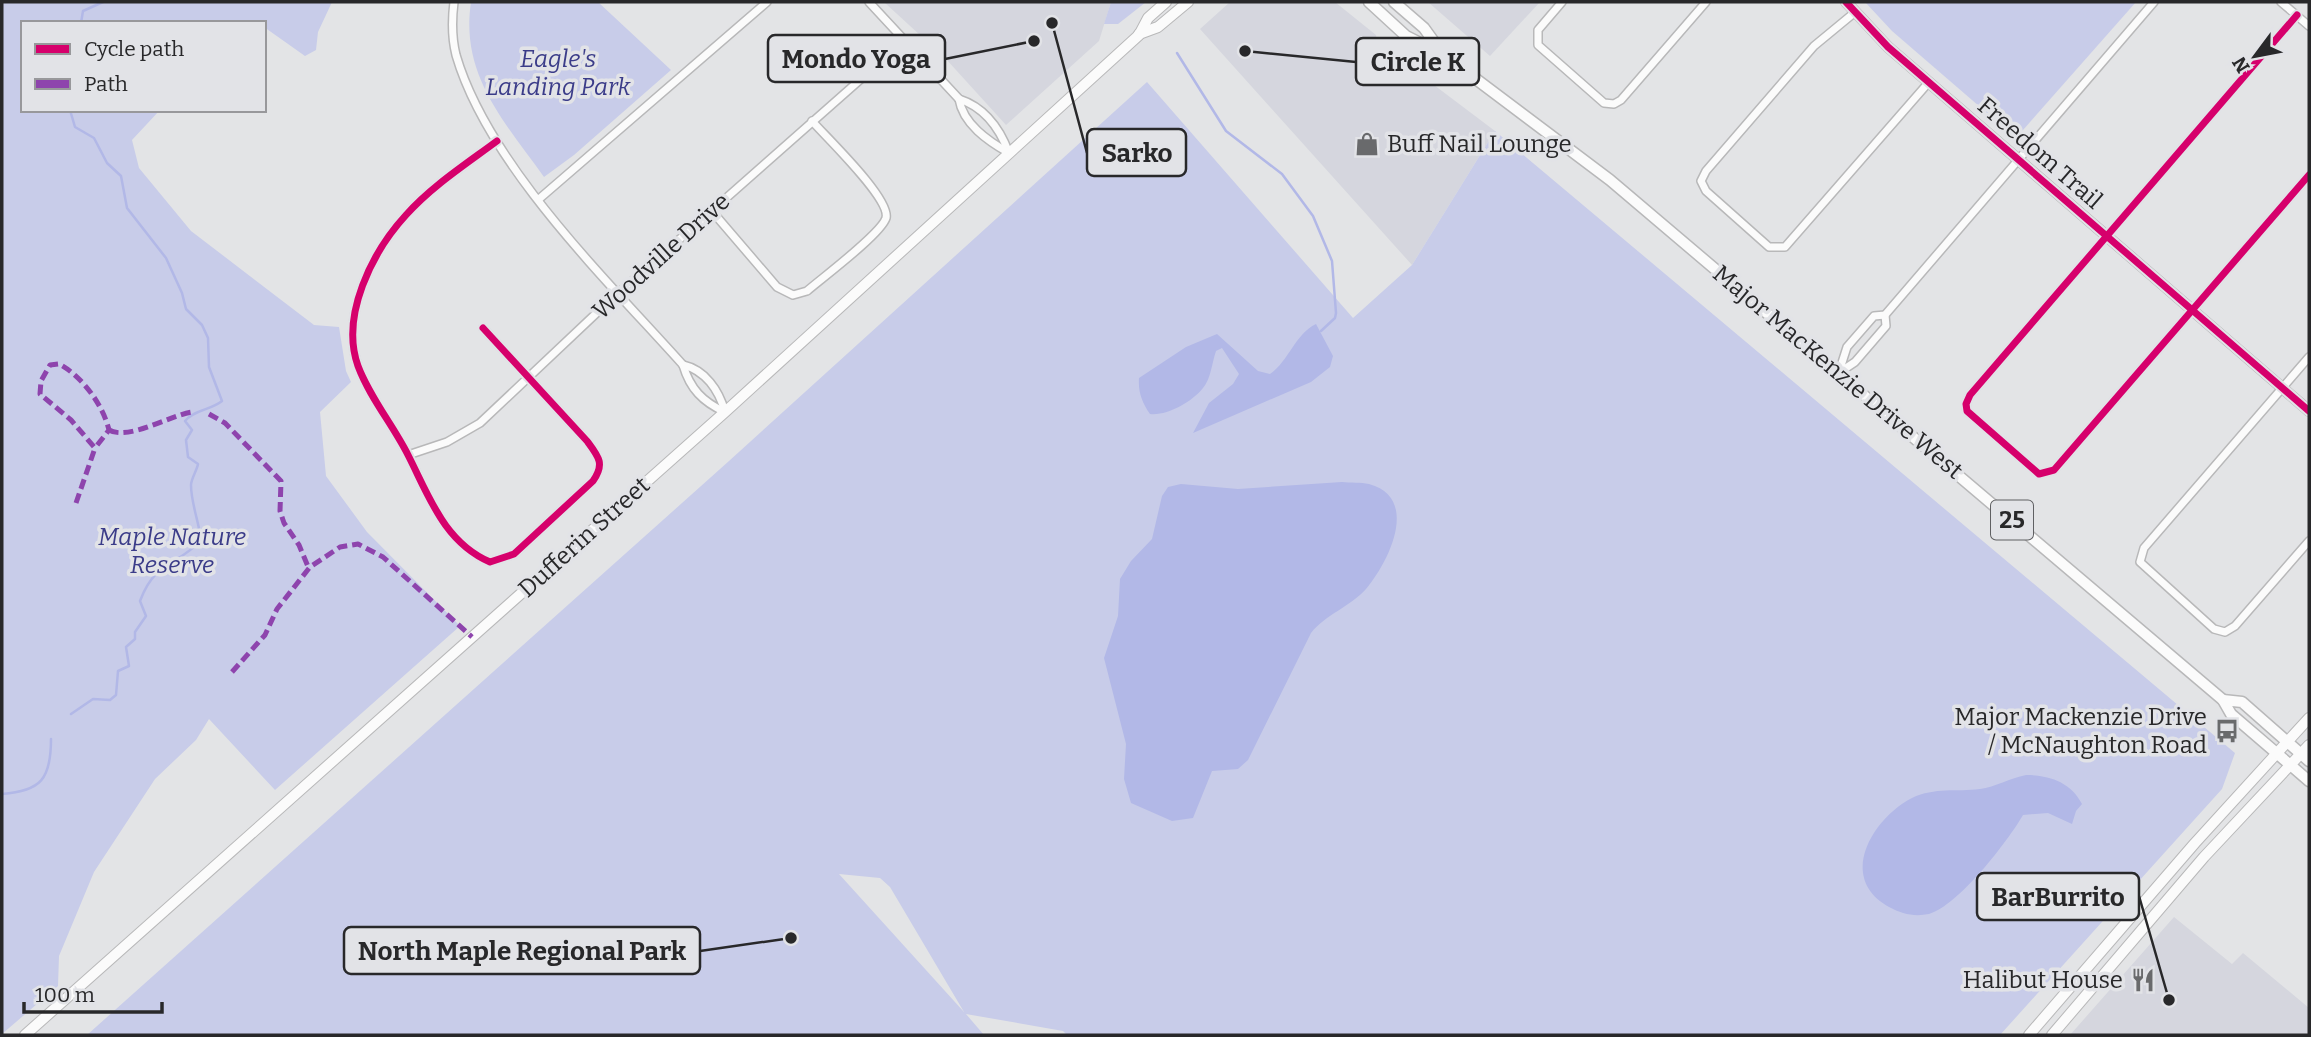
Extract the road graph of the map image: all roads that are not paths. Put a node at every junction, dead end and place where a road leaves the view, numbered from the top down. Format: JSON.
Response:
{"nodes":[{"id":1,"x":454,"y":2,"type":"edge"},
{"id":2,"x":767,"y":2,"type":"edge"},
{"id":3,"x":869,"y":2,"type":"edge"},
{"id":4,"x":1166,"y":2,"type":"edge"},
{"id":5,"x":1188,"y":2,"type":"edge"},
{"id":6,"x":1369,"y":2,"type":"edge"},
{"id":7,"x":1394,"y":2,"type":"edge"},
{"id":8,"x":1562,"y":2,"type":"edge"},
{"id":9,"x":1706,"y":2,"type":"edge"},
{"id":10,"x":1846,"y":2,"type":"edge"},
{"id":11,"x":2154,"y":2,"type":"edge"},
{"id":12,"x":2281,"y":2,"type":"edge"},
{"id":13,"x":1854,"y":13,"type":"junction"},
{"id":14,"x":2297,"y":15,"type":"junction"},
{"id":15,"x":2309,"y":26,"type":"edge"},
{"id":16,"x":1139,"y":35,"type":"junction"},
{"id":17,"x":904,"y":41,"type":"junction"},
{"id":18,"x":1444,"y":55,"type":"junction"},
{"id":19,"x":1929,"y":82,"type":"junction"},
{"id":20,"x":959,"y":99,"type":"junction"},
{"id":21,"x":812,"y":121,"type":"junction"},
{"id":22,"x":497,"y":141,"type":"junction"},
{"id":23,"x":1009,"y":153,"type":"junction"},
{"id":24,"x":2019,"y":160,"type":"junction"},
{"id":25,"x":2309,"y":175,"type":"edge"},
{"id":26,"x":539,"y":199,"type":"junction"},
{"id":27,"x":711,"y":210,"type":"junction"},
{"id":28,"x":2107,"y":236,"type":"junction"},
{"id":29,"x":619,"y":293,"type":"junction"},
{"id":30,"x":2193,"y":310,"type":"junction"},
{"id":31,"x":1885,"y":315,"type":"junction"},
{"id":32,"x":483,"y":328,"type":"dead end"},
{"id":33,"x":2309,"y":357,"type":"edge"},
{"id":34,"x":683,"y":365,"type":"junction"},
{"id":35,"x":1839,"y":372,"type":"junction"},
{"id":36,"x":528,"y":378,"type":"junction"},
{"id":37,"x":2283,"y":388,"type":"junction"},
{"id":38,"x":2309,"y":411,"type":"edge"},
{"id":39,"x":725,"y":412,"type":"junction"},
{"id":40,"x":408,"y":455,"type":"junction"},
{"id":41,"x":2309,"y":541,"type":"edge"},
{"id":42,"x":2223,"y":700,"type":"junction"},
{"id":43,"x":2309,"y":718,"type":"edge"},
{"id":44,"x":2287,"y":740,"type":"junction"},
{"id":45,"x":2305,"y":748,"type":"edge"},
{"id":46,"x":2277,"y":752,"type":"junction"},
{"id":47,"x":2309,"y":761,"type":"edge"},
{"id":48,"x":2289,"y":763,"type":"junction"},
{"id":49,"x":2309,"y":780,"type":"edge"},
{"id":50,"x":25,"y":1035,"type":"edge"},
{"id":51,"x":2029,"y":1035,"type":"edge"},
{"id":52,"x":2052,"y":1035,"type":"edge"}],
"edges":[{"from":1,"to":22,"type":"street"},
{"from":2,"to":26,"type":"street"},
{"from":3,"to":17,"type":"street"},
{"from":4,"to":16,"type":"main road","name":"Dufferin Street"},
{"from":5,"to":16,"type":"main road","name":"Dufferin Street"},
{"from":6,"to":18,"type":"main road","name":"Major MacKenzie Drive West","number":"25"},
{"from":7,"to":18,"type":"main road","name":"Major MacKenzie Drive West","number":"25"},
{"from":8,"to":9,"type":"street"},
{"from":10,"to":13,"type":"main road","name":"Freedom Trail"},
{"from":11,"to":24,"type":"street"},
{"from":12,"to":14,"type":"street"},
{"from":13,"to":19,"type":"main road","name":"Freedom Trail"},
{"from":13,"to":19,"type":"street"},
{"from":14,"to":15,"type":"street"},
{"from":14,"to":28,"type":"street"},
{"from":16,"to":23,"type":"main road","name":"Dufferin Street"},
{"from":17,"to":20,"type":"street"},
{"from":17,"to":21,"type":"street","name":"Woodville Drive"},
{"from":18,"to":35,"type":"main road","name":"Major MacKenzie Drive West","number":"25"},
{"from":19,"to":24,"type":"main road","name":"Freedom Trail"},
{"from":20,"to":23,"type":"street"},
{"from":20,"to":23,"type":"street"},
{"from":21,"to":27,"type":"street","name":"Woodville Drive"},
{"from":21,"to":27,"type":"street"},
{"from":22,"to":26,"type":"street"},
{"from":22,"to":40,"type":"street"},
{"from":23,"to":39,"type":"main road","name":"Dufferin Street"},
{"from":24,"to":28,"type":"main road","name":"Freedom Trail"},
{"from":24,"to":31,"type":"street"},
{"from":25,"to":30,"type":"street"},
{"from":26,"to":29,"type":"street"},
{"from":27,"to":29,"type":"street","name":"Woodville Drive"},
{"from":28,"to":30,"type":"main road","name":"Freedom Trail"},
{"from":28,"to":30,"type":"street"},
{"from":29,"to":34,"type":"street"},
{"from":29,"to":36,"type":"street","name":"Woodville Drive"},
{"from":30,"to":37,"type":"main road","name":"Freedom Trail"},
{"from":31,"to":35,"type":"street"},
{"from":31,"to":35,"type":"street"},
{"from":32,"to":36,"type":"street"},
{"from":33,"to":37,"type":"street"},
{"from":34,"to":39,"type":"street"},
{"from":34,"to":39,"type":"street"},
{"from":35,"to":42,"type":"main road","name":"Major MacKenzie Drive West","number":"25"},
{"from":36,"to":40,"type":"street","name":"Woodville Drive"},
{"from":36,"to":40,"type":"street"},
{"from":37,"to":38,"type":"main road","name":"Freedom Trail"},
{"from":37,"to":41,"type":"street"},
{"from":39,"to":50,"type":"main road","name":"Dufferin Street"},
{"from":42,"to":44,"type":"main road","name":"Major MacKenzie Drive West","number":"25"},
{"from":42,"to":46,"type":"main road","name":"Major MacKenzie Drive West","number":"25"},
{"from":43,"to":44,"type":"main road"},
{"from":44,"to":45,"type":"main road","name":"Major MacKenzie Drive West","number":"25"},
{"from":44,"to":46,"type":"main road"},
{"from":45,"to":47,"type":"main road","name":"Major MacKenzie Drive West","number":"25"},
{"from":45,"to":48,"type":"main road"},
{"from":46,"to":48,"type":"main road","name":"Major MacKenzie Drive West","number":"25"},
{"from":46,"to":51,"type":"main road"},
{"from":48,"to":49,"type":"main road","name":"Major MacKenzie Drive West","number":"25"},
{"from":48,"to":52,"type":"main road"}]}
